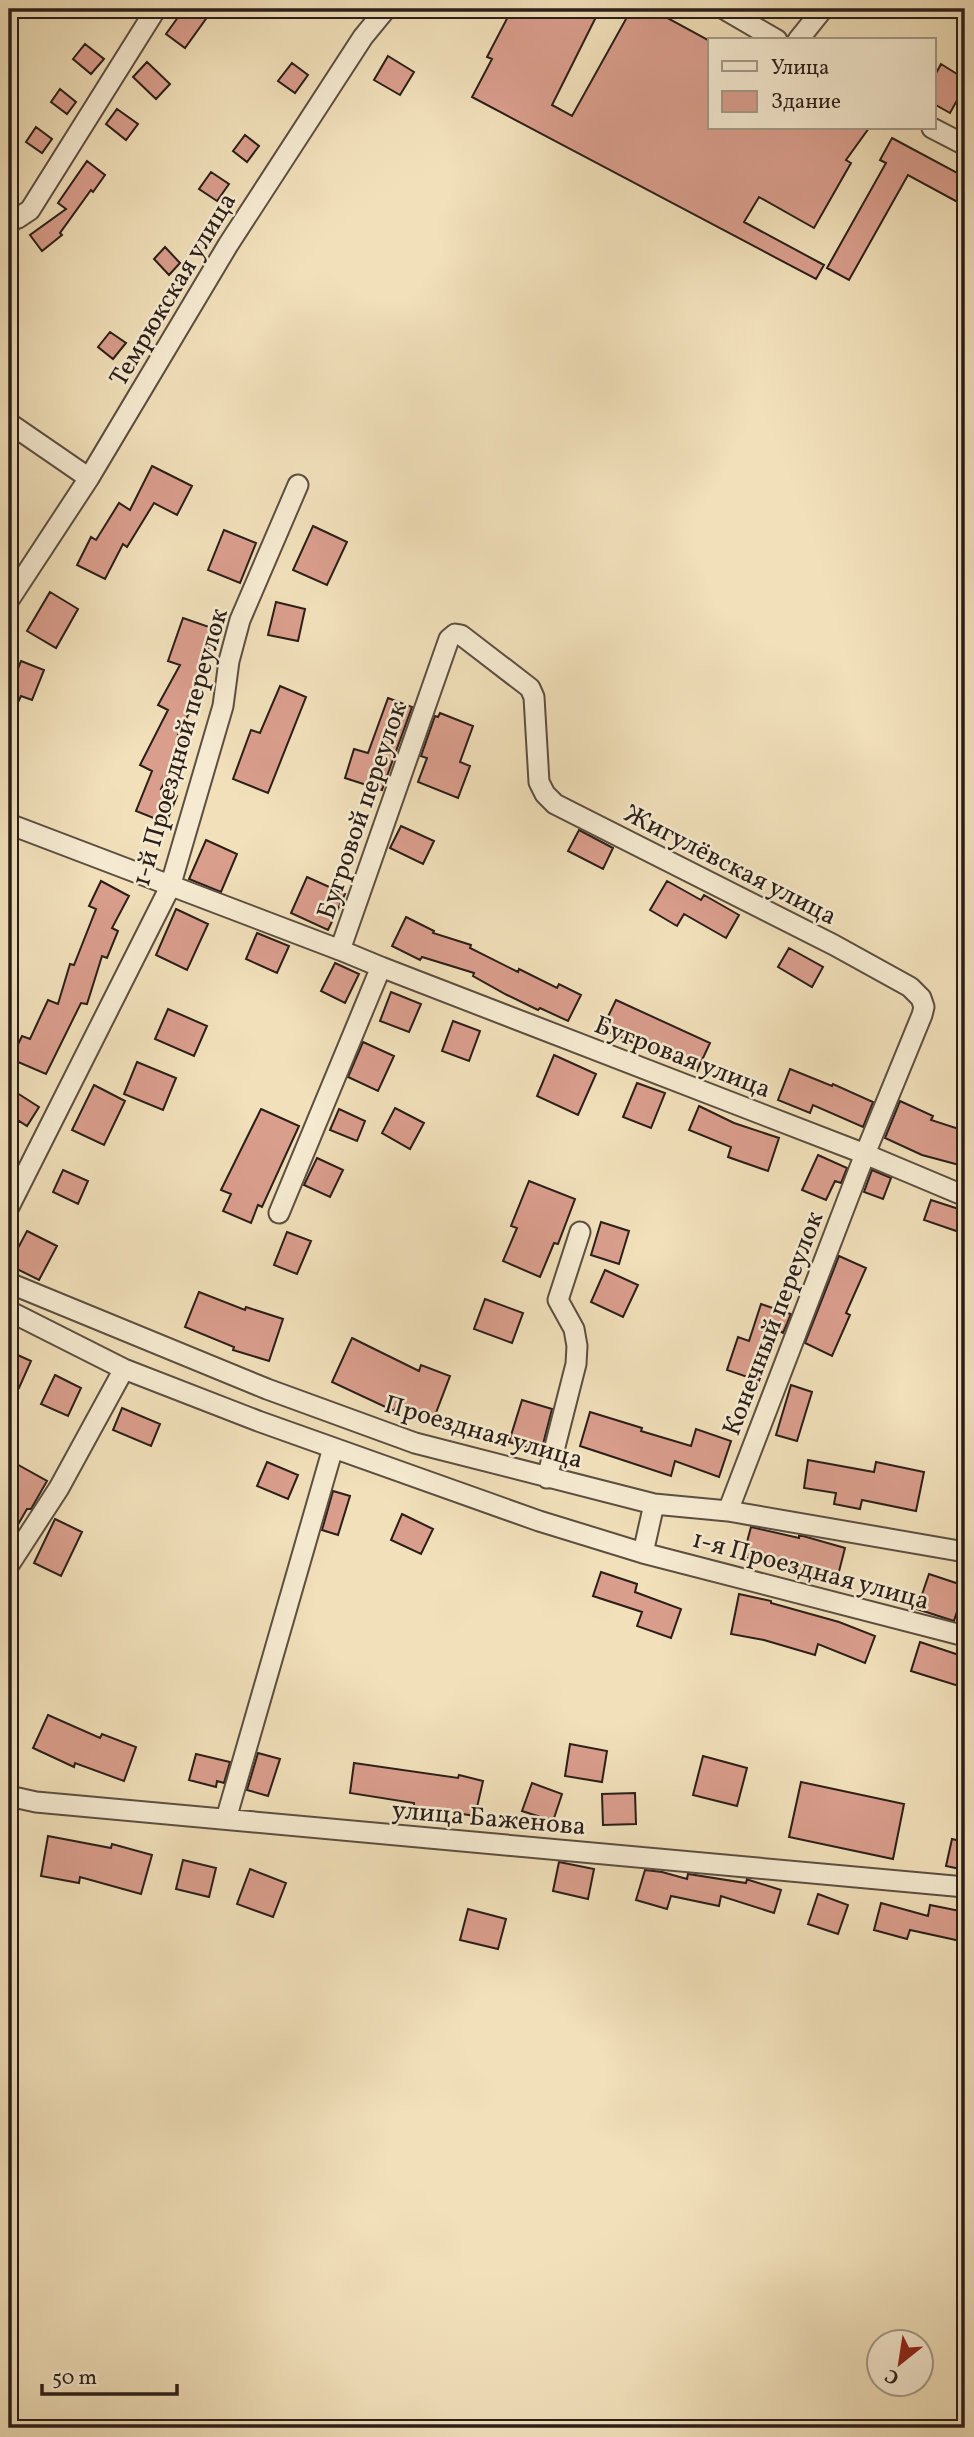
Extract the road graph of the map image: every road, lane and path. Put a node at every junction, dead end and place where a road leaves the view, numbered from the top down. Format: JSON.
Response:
{"nodes":[{"id":1,"x":156,"y":9,"type":"edge"},
{"id":2,"x":386,"y":9,"type":"edge"},
{"id":3,"x":724,"y":9,"type":"edge"},
{"id":4,"x":823,"y":9,"type":"edge"},
{"id":5,"x":774,"y":38,"type":"edge"},
{"id":6,"x":800,"y":38,"type":"edge"},
{"id":7,"x":936,"y":130,"type":"edge"},
{"id":8,"x":965,"y":144,"type":"edge"},
{"id":9,"x":9,"y":221,"type":"edge"},
{"id":10,"x":9,"y":423,"type":"edge"},
{"id":11,"x":89,"y":478,"type":"junction"},
{"id":12,"x":298,"y":485,"type":"dead end"},
{"id":13,"x":9,"y":600,"type":"edge"},
{"id":14,"x":455,"y":634,"type":"joint"},
{"id":15,"x":9,"y":824,"type":"edge"},
{"id":16,"x":170,"y":887,"type":"junction"},
{"id":17,"x":340,"y":950,"type":"junction"},
{"id":18,"x":381,"y":967,"type":"junction"},
{"id":19,"x":865,"y":1154,"type":"junction"},
{"id":20,"x":965,"y":1196,"type":"edge"},
{"id":21,"x":9,"y":1207,"type":"edge"},
{"id":22,"x":279,"y":1213,"type":"dead end"},
{"id":23,"x":580,"y":1232,"type":"dead end"},
{"id":24,"x":9,"y":1283,"type":"edge"},
{"id":25,"x":9,"y":1311,"type":"edge"},
{"id":26,"x":124,"y":1369,"type":"junction"},
{"id":27,"x":332,"y":1448,"type":"junction"},
{"id":28,"x":547,"y":1478,"type":"junction"},
{"id":29,"x":654,"y":1504,"type":"junction"},
{"id":30,"x":728,"y":1511,"type":"junction"},
{"id":31,"x":965,"y":1552,"type":"edge"},
{"id":32,"x":643,"y":1553,"type":"junction"},
{"id":33,"x":9,"y":1565,"type":"edge"},
{"id":34,"x":965,"y":1636,"type":"edge"},
{"id":35,"x":9,"y":1796,"type":"edge"},
{"id":36,"x":226,"y":1819,"type":"junction"},
{"id":37,"x":965,"y":1887,"type":"edge"}],
"edges":[{"from":1,"to":9,"type":"street"},
{"from":2,"to":11,"type":"street","name":"Темрюкская улица"},
{"from":3,"to":5,"type":"street"},
{"from":4,"to":6,"type":"street"},
{"from":7,"to":8,"type":"street"},
{"from":10,"to":11,"type":"street"},
{"from":11,"to":13,"type":"street","name":"Темрюкская улица"},
{"from":12,"to":16,"type":"street","name":"1-й Проездной переулок"},
{"from":14,"to":17,"type":"street","name":"Бугровой переулок"},
{"from":14,"to":19,"type":"street","name":"Жигулёвская улица"},
{"from":15,"to":16,"type":"street"},
{"from":16,"to":17,"type":"street"},
{"from":16,"to":21,"type":"street","name":"1-й Проездной переулок"},
{"from":17,"to":18,"type":"street","name":"Бугровой переулок"},
{"from":18,"to":19,"type":"street","name":"Бугровая улица"},
{"from":18,"to":22,"type":"street"},
{"from":19,"to":20,"type":"street","name":"Бугровая улица"},
{"from":19,"to":30,"type":"street","name":"Конечный переулок"},
{"from":23,"to":28,"type":"street"},
{"from":24,"to":28,"type":"street","name":"Проездная улица"},
{"from":25,"to":26,"type":"street"},
{"from":26,"to":27,"type":"street"},
{"from":26,"to":33,"type":"street"},
{"from":27,"to":32,"type":"street"},
{"from":27,"to":36,"type":"street"},
{"from":28,"to":29,"type":"street","name":"Проездная улица"},
{"from":29,"to":30,"type":"street","name":"Проездная улица"},
{"from":29,"to":32,"type":"street"},
{"from":30,"to":31,"type":"street","name":"Проездная улица"},
{"from":32,"to":34,"type":"street","name":"1-я Проездная улица"},
{"from":35,"to":36,"type":"street","name":"улица Баженова"},
{"from":36,"to":37,"type":"street","name":"улица Баженова"}]}
